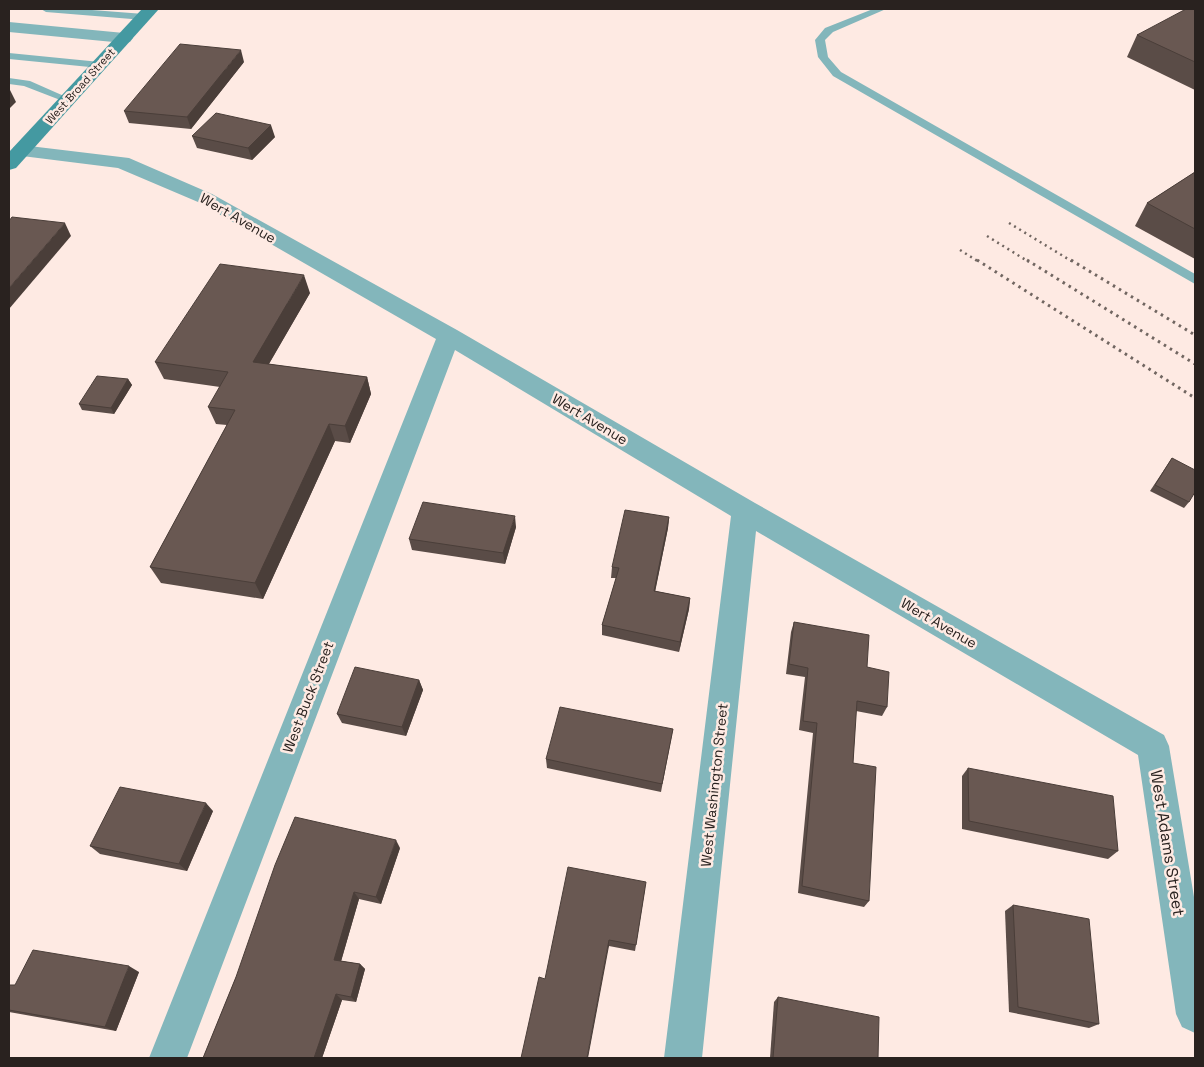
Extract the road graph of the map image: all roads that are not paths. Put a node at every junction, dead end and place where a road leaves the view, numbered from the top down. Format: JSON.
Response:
{"nodes":[{"id":1,"x":46,"y":9,"type":"edge"},
{"id":2,"x":881,"y":9,"type":"edge"},
{"id":3,"x":148,"y":13,"type":"edge"},
{"id":4,"x":9,"y":27,"type":"edge"},
{"id":5,"x":124,"y":38,"type":"junction"},
{"id":6,"x":9,"y":56,"type":"edge"},
{"id":7,"x":100,"y":65,"type":"junction"},
{"id":8,"x":9,"y":81,"type":"edge"},
{"id":9,"x":68,"y":100,"type":"junction"},
{"id":10,"x":15,"y":158,"type":"edge"},
{"id":11,"x":1195,"y":280,"type":"edge"},
{"id":12,"x":449,"y":336,"type":"junction"},
{"id":13,"x":745,"y":511,"type":"junction"},
{"id":14,"x":1140,"y":739,"type":"joint"},
{"id":15,"x":1195,"y":1014,"type":"edge"},
{"id":16,"x":168,"y":1058,"type":"edge"},
{"id":17,"x":683,"y":1058,"type":"edge"}],
"edges":[{"from":1,"to":3,"type":"lane"},
{"from":2,"to":11,"type":"lane"},
{"from":3,"to":5,"type":"main road","name":"West Broad Street"},
{"from":4,"to":5,"type":"street"},
{"from":5,"to":7,"type":"main road","name":"West Broad Street"},
{"from":6,"to":7,"type":"lane"},
{"from":7,"to":9,"type":"main road","name":"West Broad Street"},
{"from":8,"to":9,"type":"lane"},
{"from":9,"to":10,"type":"main road","name":"West Broad Street"},
{"from":10,"to":12,"type":"street","name":"Wert Avenue"},
{"from":12,"to":13,"type":"street","name":"Wert Avenue"},
{"from":12,"to":16,"type":"street","name":"West Buck Street"},
{"from":13,"to":14,"type":"street","name":"Wert Avenue"},
{"from":13,"to":17,"type":"street","name":"West Washington Street"},
{"from":14,"to":15,"type":"street","name":"West Adams Street"}]}
